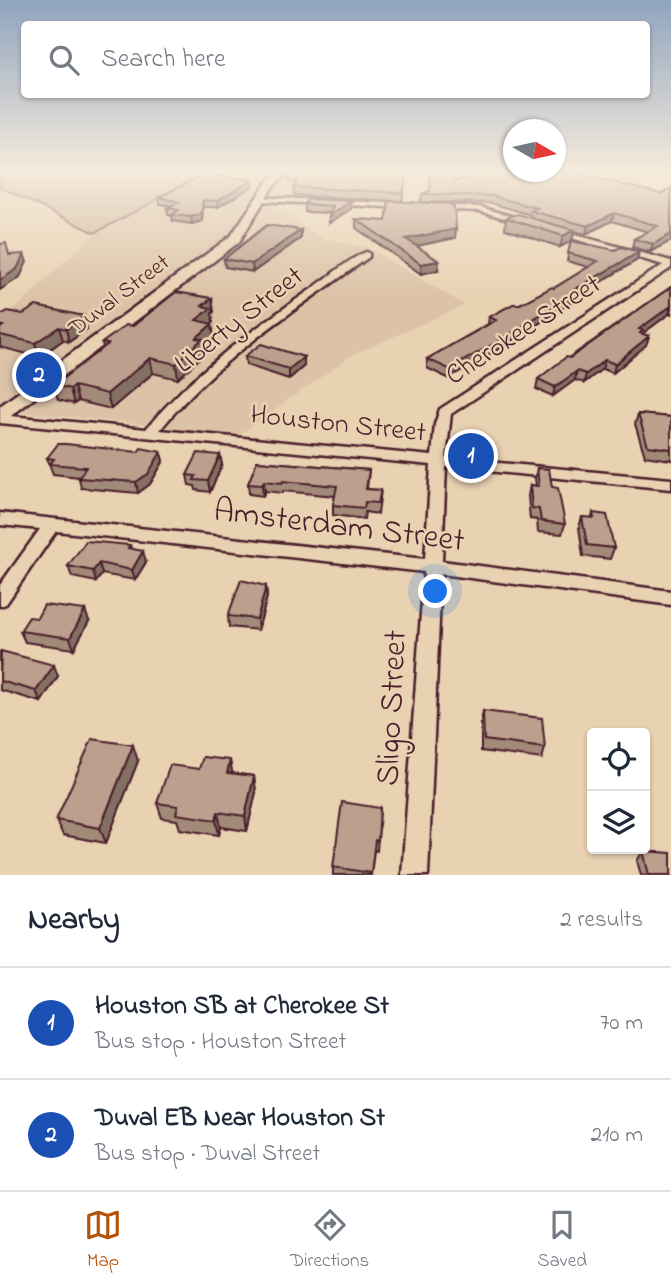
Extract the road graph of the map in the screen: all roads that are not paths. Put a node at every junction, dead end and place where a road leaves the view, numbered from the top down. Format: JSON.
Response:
{"nodes":[{"id":1,"x":253,"y":213,"type":"edge"},
{"id":2,"x":494,"y":213,"type":"edge"},
{"id":3,"x":537,"y":225,"type":"edge"},
{"id":4,"x":549,"y":229,"type":"edge"},
{"id":5,"x":366,"y":255,"type":"dead end"},
{"id":6,"x":670,"y":264,"type":"edge"},
{"id":7,"x":0,"y":417,"type":"edge"},
{"id":8,"x":151,"y":432,"type":"junction"},
{"id":9,"x":438,"y":461,"type":"junction"},
{"id":10,"x":671,"y":484,"type":"edge"},
{"id":11,"x":0,"y":519,"type":"edge"},
{"id":12,"x":51,"y":524,"type":"junction"},
{"id":13,"x":432,"y":567,"type":"junction"},
{"id":14,"x":671,"y":598,"type":"edge"},
{"id":15,"x":0,"y":599,"type":"edge"},
{"id":16,"x":415,"y":875,"type":"edge"}],
"edges":[{"from":1,"to":7,"type":"street","name":"Duval Street"},
{"from":2,"to":3,"type":"street"},
{"from":4,"to":6,"type":"street"},
{"from":5,"to":8,"type":"street","name":"Liberty Street"},
{"from":6,"to":9,"type":"street","name":"Cherokee Street"},
{"from":7,"to":8,"type":"street","name":"Houston Street"},
{"from":8,"to":9,"type":"street","name":"Houston Street"},
{"from":9,"to":10,"type":"street","name":"Houston Street"},
{"from":9,"to":13,"type":"street","name":"Sligo Street"},
{"from":11,"to":12,"type":"street","name":"Amsterdam Street"},
{"from":12,"to":13,"type":"street","name":"Amsterdam Street"},
{"from":12,"to":15,"type":"street"},
{"from":13,"to":14,"type":"street","name":"Amsterdam Street"},
{"from":13,"to":16,"type":"street","name":"Sligo Street"}]}
